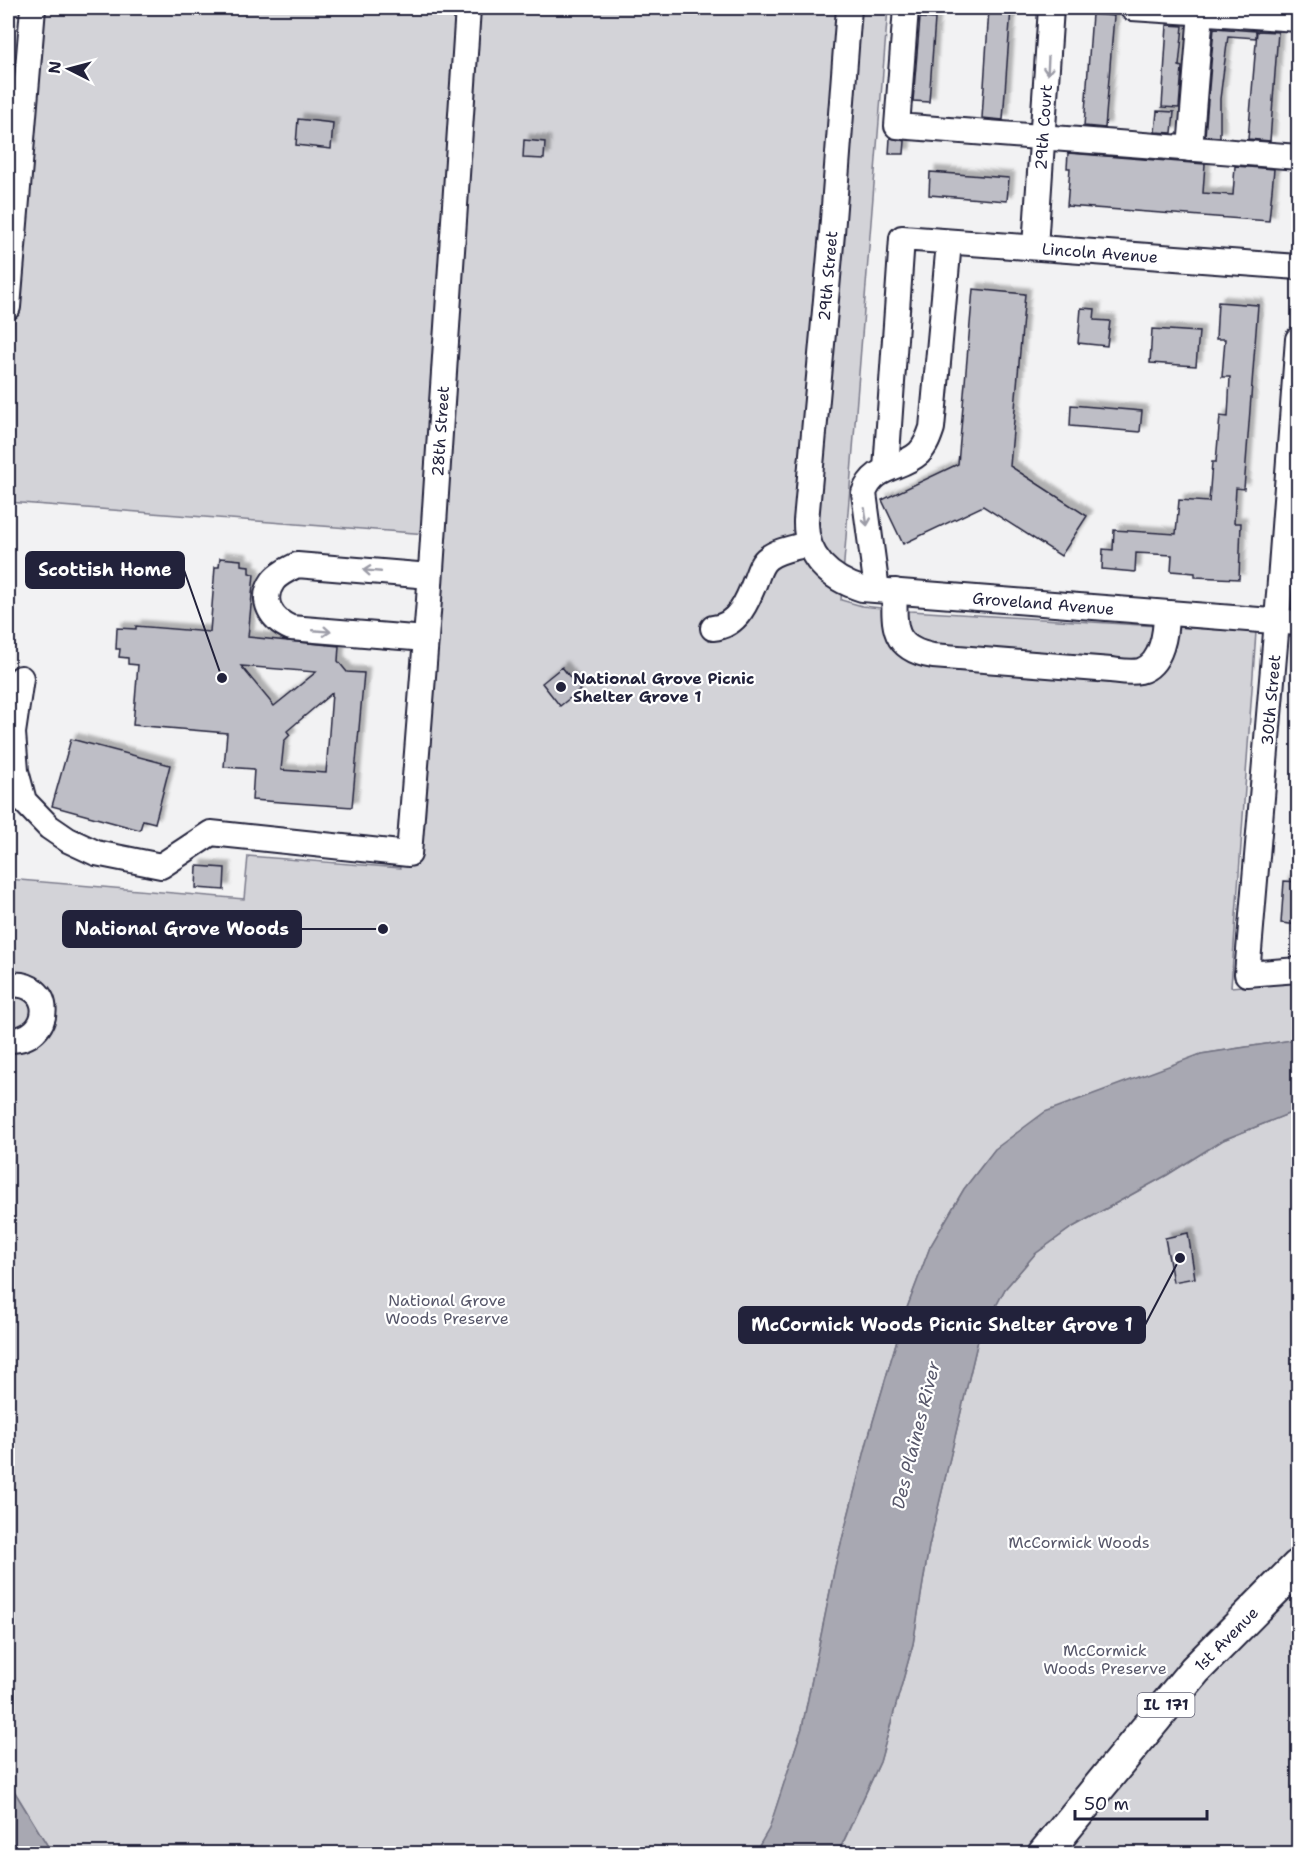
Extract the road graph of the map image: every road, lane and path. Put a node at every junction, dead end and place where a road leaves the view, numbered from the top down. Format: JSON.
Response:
{"nodes":[{"id":1,"x":33,"y":8,"type":"edge"},
{"id":2,"x":468,"y":8,"type":"edge"},
{"id":3,"x":849,"y":8,"type":"edge"},
{"id":4,"x":906,"y":8,"type":"edge"},
{"id":5,"x":1051,"y":8,"type":"edge"},
{"id":6,"x":1132,"y":8,"type":"edge"},
{"id":7,"x":1201,"y":12,"type":"junction"},
{"id":8,"x":1299,"y":19,"type":"edge"},
{"id":9,"x":1044,"y":138,"type":"junction"},
{"id":10,"x":1190,"y":149,"type":"junction"},
{"id":11,"x":1299,"y":157,"type":"edge"},
{"id":12,"x":949,"y":242,"type":"junction"},
{"id":13,"x":1035,"y":248,"type":"junction"},
{"id":14,"x":1299,"y":267,"type":"edge"},
{"id":15,"x":8,"y":307,"type":"edge"},
{"id":16,"x":1299,"y":339,"type":"edge"},
{"id":17,"x":886,"y":469,"type":"junction"},
{"id":18,"x":807,"y":544,"type":"junction"},
{"id":19,"x":430,"y":576,"type":"junction"},
{"id":20,"x":886,"y":591,"type":"junction"},
{"id":21,"x":1166,"y":613,"type":"junction"},
{"id":22,"x":1288,"y":622,"type":"edge"},
{"id":23,"x":713,"y":628,"type":"dead end"},
{"id":24,"x":426,"y":639,"type":"junction"},
{"id":25,"x":21,"y":678,"type":"dead end"},
{"id":26,"x":1299,"y":970,"type":"edge"},
{"id":27,"x":8,"y":984,"type":"edge"},
{"id":28,"x":8,"y":1040,"type":"edge"},
{"id":29,"x":1299,"y":1566,"type":"edge"},
{"id":30,"x":1044,"y":1854,"type":"edge"}],
"edges":[{"from":1,"to":15,"type":"street"},
{"from":2,"to":19,"type":"street","name":"28th Street"},
{"from":3,"to":18,"type":"street","name":"29th Street"},
{"from":4,"to":9,"type":"street"},
{"from":5,"to":9,"type":"street","name":"29th Court","one_way":true},
{"from":6,"to":7,"type":"street"},
{"from":7,"to":8,"type":"street"},
{"from":7,"to":10,"type":"street"},
{"from":9,"to":10,"type":"street"},
{"from":9,"to":13,"type":"street","name":"29th Court"},
{"from":10,"to":11,"type":"street"},
{"from":12,"to":13,"type":"street","name":"Lincoln Avenue"},
{"from":12,"to":17,"type":"street"},
{"from":12,"to":17,"type":"street","name":"Lincoln Avenue"},
{"from":13,"to":14,"type":"street","name":"Lincoln Avenue"},
{"from":16,"to":22,"type":"street","name":"30th Street"},
{"from":17,"to":20,"type":"street","one_way":true},
{"from":18,"to":20,"type":"street","name":"Groveland Avenue"},
{"from":18,"to":23,"type":"street"},
{"from":19,"to":24,"type":"street","name":"28th Street"},
{"from":19,"to":24,"type":"street","one_way":true},
{"from":20,"to":21,"type":"street","name":"Groveland Avenue"},
{"from":20,"to":21,"type":"street"},
{"from":21,"to":22,"type":"street","name":"Groveland Avenue"},
{"from":22,"to":26,"type":"street","name":"30th Street"},
{"from":24,"to":25,"type":"street","name":"28th Street"},
{"from":27,"to":28,"type":"street"},
{"from":29,"to":30,"type":"main road","name":"1st Avenue","number":"IL 171"}]}
